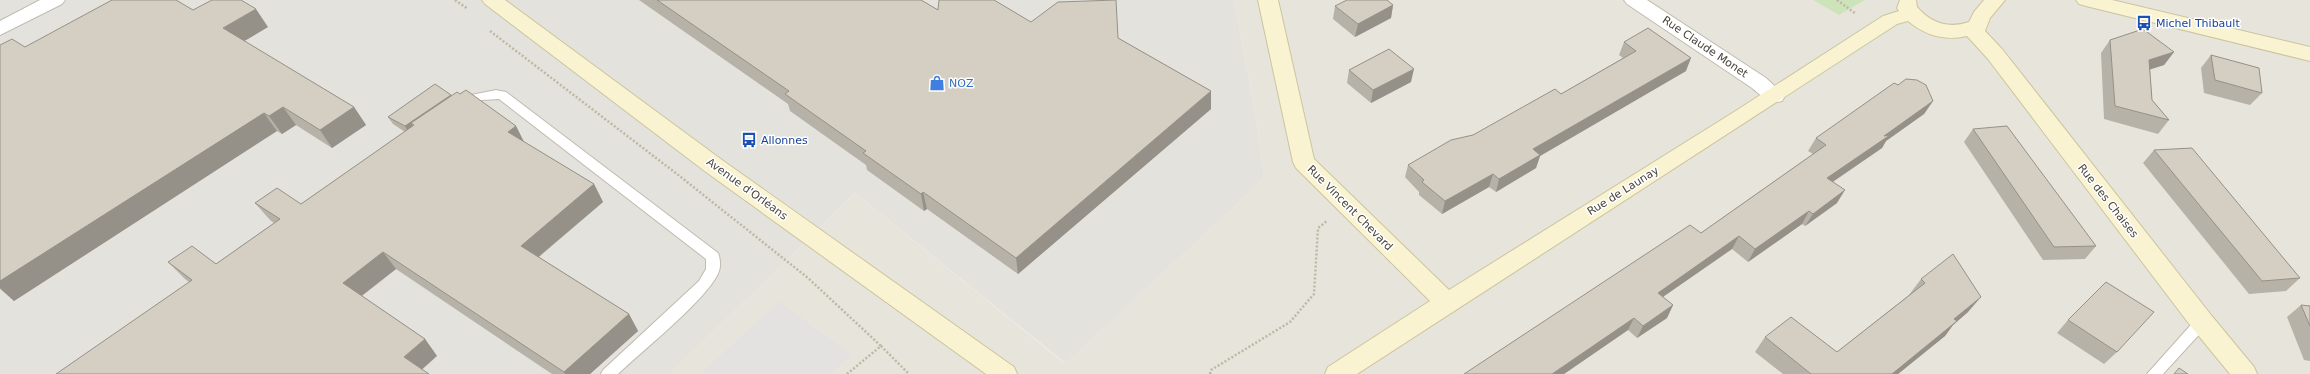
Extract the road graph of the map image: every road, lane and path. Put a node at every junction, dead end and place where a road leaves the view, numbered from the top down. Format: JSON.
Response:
{"nodes":[{"id":1,"x":55,"y":0,"type":"edge"},
{"id":2,"x":455,"y":0,"type":"edge"},
{"id":3,"x":492,"y":0,"type":"edge"},
{"id":4,"x":1268,"y":0,"type":"edge"},
{"id":5,"x":1634,"y":0,"type":"edge"},
{"id":6,"x":1837,"y":0,"type":"edge"},
{"id":7,"x":1995,"y":0,"type":"edge"},
{"id":8,"x":2086,"y":0,"type":"edge"},
{"id":9,"x":1910,"y":7,"type":"edge"},
{"id":10,"x":1850,"y":9,"type":"dead end"},
{"id":11,"x":472,"y":14,"type":"dead end"},
{"id":12,"x":0,"y":29,"type":"edge"},
{"id":13,"x":1972,"y":29,"type":"junction"},
{"id":14,"x":489,"y":30,"type":"dead end"},
{"id":15,"x":2310,"y":54,"type":"edge"},
{"id":16,"x":1775,"y":96,"type":"junction"},
{"id":17,"x":450,"y":113,"type":"edge"},
{"id":18,"x":1349,"y":206,"type":"junction"},
{"id":19,"x":1446,"y":302,"type":"junction"},
{"id":20,"x":2202,"y":322,"type":"junction"},
{"id":21,"x":881,"y":346,"type":"junction"},
{"id":22,"x":608,"y":374,"type":"edge"},
{"id":23,"x":847,"y":374,"type":"edge"},
{"id":24,"x":909,"y":374,"type":"edge"},
{"id":25,"x":1005,"y":374,"type":"edge"},
{"id":26,"x":1210,"y":374,"type":"edge"},
{"id":27,"x":1337,"y":374,"type":"edge"},
{"id":28,"x":2154,"y":374,"type":"edge"},
{"id":29,"x":2246,"y":374,"type":"edge"}],
"edges":[{"from":1,"to":12,"type":"street"},
{"from":2,"to":11,"type":"path"},
{"from":3,"to":25,"type":"street","name":"Avenue d'Orléans"},
{"from":4,"to":18,"type":"street","name":"Rue Vincent Chevard"},
{"from":5,"to":16,"type":"street","name":"Rue Claude Monet"},
{"from":6,"to":10,"type":"path"},
{"from":7,"to":13,"type":"street"},
{"from":8,"to":15,"type":"street"},
{"from":9,"to":13,"type":"street","name":"Rue de Launay"},
{"from":9,"to":16,"type":"street","name":"Rue de Launay"},
{"from":13,"to":20,"type":"street","name":"Rue des Chaises"},
{"from":14,"to":21,"type":"path"},
{"from":16,"to":19,"type":"street","name":"Rue de Launay"},
{"from":17,"to":22,"type":"lane"},
{"from":18,"to":19,"type":"street","name":"Rue Vincent Chevard"},
{"from":18,"to":26,"type":"path"},
{"from":19,"to":27,"type":"street","name":"Rue de Launay"},
{"from":20,"to":28,"type":"lane"},
{"from":20,"to":29,"type":"street","name":"Rue des Chaises"},
{"from":21,"to":23,"type":"path"},
{"from":21,"to":24,"type":"path"}]}
